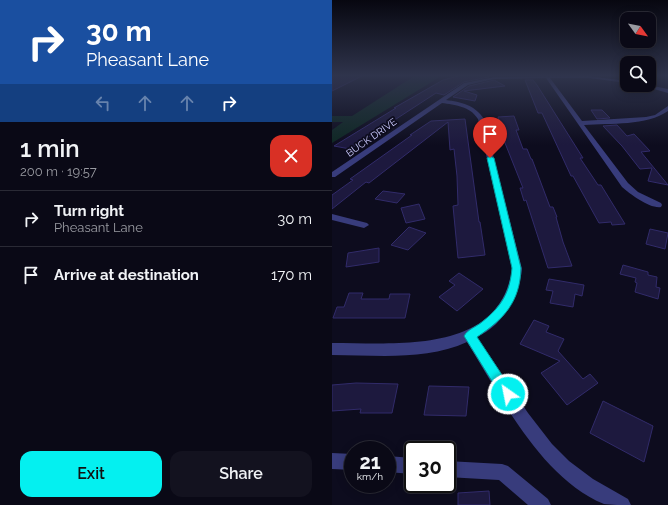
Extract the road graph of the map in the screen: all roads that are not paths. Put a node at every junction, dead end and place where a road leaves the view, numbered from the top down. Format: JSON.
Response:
{"nodes":[{"id":1,"x":443,"y":99,"type":"edge"},
{"id":2,"x":562,"y":99,"type":"edge"},
{"id":3,"x":439,"y":101,"type":"junction"},
{"id":4,"x":668,"y":108,"type":"edge"},
{"id":5,"x":580,"y":123,"type":"junction"},
{"id":6,"x":332,"y":175,"type":"edge"},
{"id":7,"x":658,"y":205,"type":"dead end"},
{"id":8,"x":332,"y":216,"type":"edge"},
{"id":9,"x":364,"y":226,"type":"dead end"},
{"id":10,"x":470,"y":336,"type":"junction"},
{"id":11,"x":332,"y":349,"type":"edge"},
{"id":12,"x":332,"y":461,"type":"edge"},
{"id":13,"x":344,"y":462,"type":"edge"},
{"id":14,"x":456,"y":469,"type":"edge"},
{"id":15,"x":542,"y":505,"type":"edge"},
{"id":16,"x":622,"y":505,"type":"edge"}],
"edges":[{"from":1,"to":3,"type":"street","name":"BUCK DRIVE"},
{"from":2,"to":5,"type":"street"},
{"from":3,"to":6,"type":"street","name":"BUCK DRIVE"},
{"from":3,"to":10,"type":"street"},
{"from":4,"to":5,"type":"street"},
{"from":5,"to":7,"type":"street"},
{"from":8,"to":9,"type":"street"},
{"from":10,"to":11,"type":"street"},
{"from":10,"to":16,"type":"street"},
{"from":12,"to":13,"type":"street"},
{"from":14,"to":15,"type":"street"}]}
